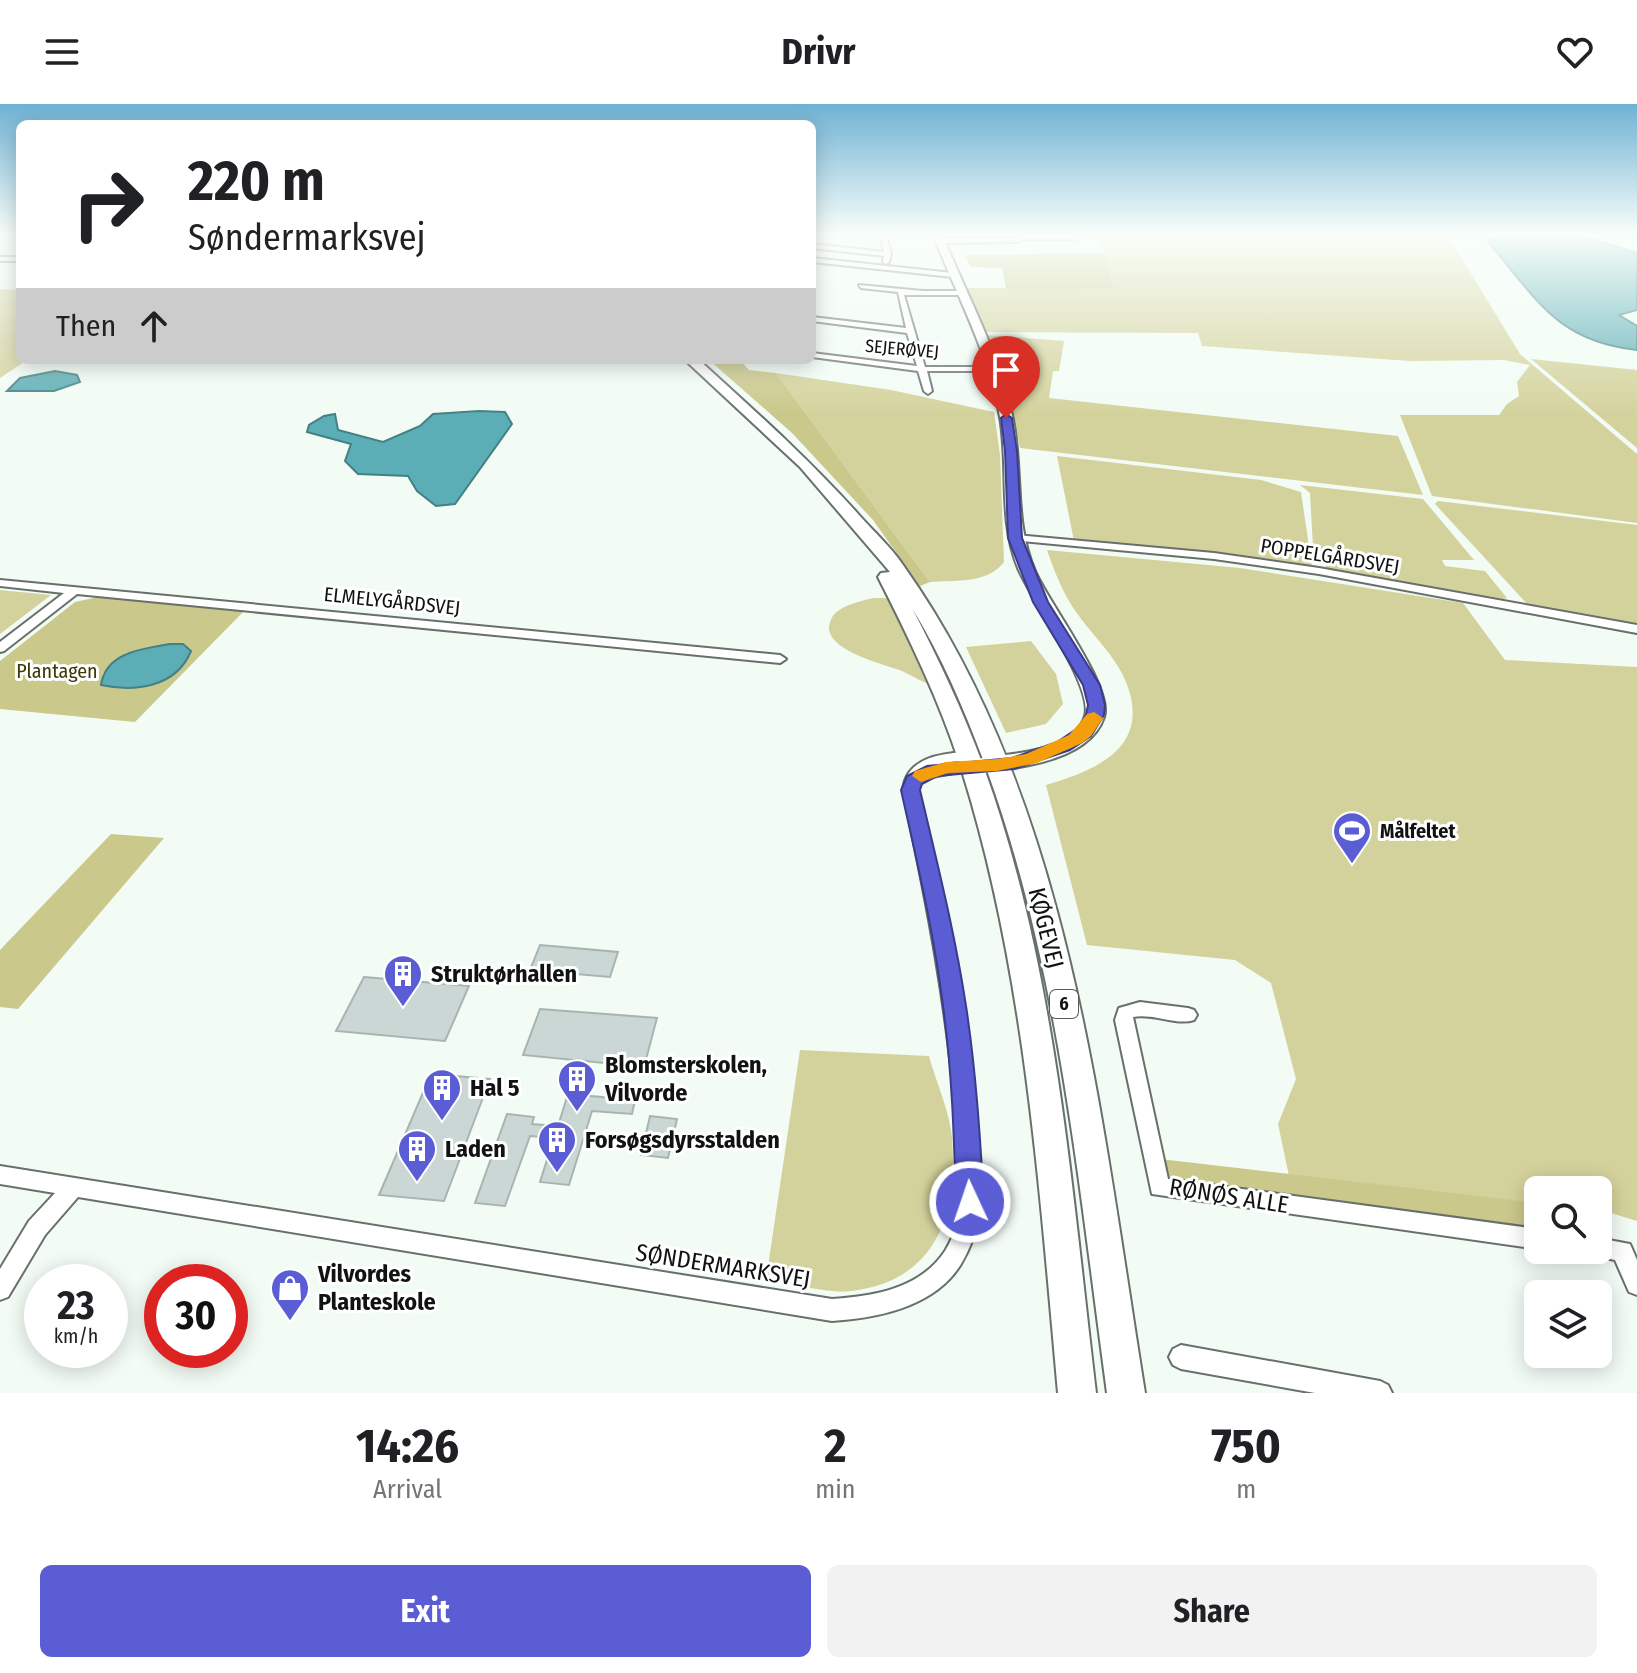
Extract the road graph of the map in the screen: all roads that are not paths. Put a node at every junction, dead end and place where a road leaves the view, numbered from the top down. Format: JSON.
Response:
{"nodes":[{"id":1,"x":900,"y":294,"type":"edge"},
{"id":2,"x":960,"y":294,"type":"edge"},
{"id":3,"x":816,"y":319,"type":"edge"},
{"id":4,"x":909,"y":331,"type":"junction"},
{"id":5,"x":816,"y":356,"type":"edge"},
{"id":6,"x":695,"y":364,"type":"edge"},
{"id":7,"x":921,"y":369,"type":"junction"},
{"id":8,"x":990,"y":369,"type":"junction"},
{"id":9,"x":928,"y":391,"type":"dead end"},
{"id":10,"x":1015,"y":538,"type":"junction"},
{"id":11,"x":0,"y":583,"type":"edge"},
{"id":12,"x":75,"y":590,"type":"junction"},
{"id":13,"x":1637,"y":629,"type":"edge"},
{"id":14,"x":0,"y":648,"type":"edge"},
{"id":15,"x":780,"y":659,"type":"dead end"},
{"id":16,"x":982,"y":760,"type":"junction"},
{"id":17,"x":1188,"y":1015,"type":"dead end"},
{"id":18,"x":0,"y":1175,"type":"edge"},
{"id":19,"x":75,"y":1186,"type":"junction"},
{"id":20,"x":1524,"y":1237,"type":"edge"},
{"id":21,"x":1612,"y":1250,"type":"edge"},
{"id":22,"x":1636,"y":1279,"type":"edge"},
{"id":23,"x":0,"y":1289,"type":"edge"},
{"id":24,"x":1073,"y":1353,"type":"junction"},
{"id":25,"x":1181,"y":1357,"type":"dead end"},
{"id":26,"x":1077,"y":1393,"type":"edge"},
{"id":27,"x":1090,"y":1393,"type":"edge"},
{"id":28,"x":1126,"y":1393,"type":"edge"},
{"id":29,"x":1380,"y":1393,"type":"edge"}],
"edges":[{"from":1,"to":4,"type":"street"},
{"from":2,"to":8,"type":"street"},
{"from":3,"to":4,"type":"street"},
{"from":4,"to":7,"type":"street"},
{"from":5,"to":7,"type":"street","name":"SEJERØVEJ"},
{"from":6,"to":16,"type":"main road","name":"KØGEVEJ","number":"6"},
{"from":7,"to":8,"type":"street","name":"SEJERØVEJ"},
{"from":7,"to":9,"type":"street"},
{"from":8,"to":10,"type":"street"},
{"from":10,"to":13,"type":"street","name":"POPPELGÅRDSVEJ"},
{"from":10,"to":16,"type":"street"},
{"from":11,"to":12,"type":"street","name":"ELMELYGÅRDSVEJ"},
{"from":12,"to":14,"type":"street"},
{"from":12,"to":15,"type":"street","name":"ELMELYGÅRDSVEJ"},
{"from":16,"to":19,"type":"street","name":"SØNDERMARKSVEJ"},
{"from":16,"to":24,"type":"main road","name":"KØGEVEJ","number":"6"},
{"from":16,"to":28,"type":"main road","name":"KØGEVEJ","number":"6"},
{"from":17,"to":20,"type":"street","name":"RØNØS ALLE"},
{"from":18,"to":19,"type":"street","name":"SØNDERMARKSVEJ"},
{"from":19,"to":23,"type":"street"},
{"from":21,"to":22,"type":"street"},
{"from":24,"to":26,"type":"main road","name":"KØGEVEJ","number":"6"},
{"from":24,"to":27,"type":"main road"},
{"from":25,"to":29,"type":"street"}]}
